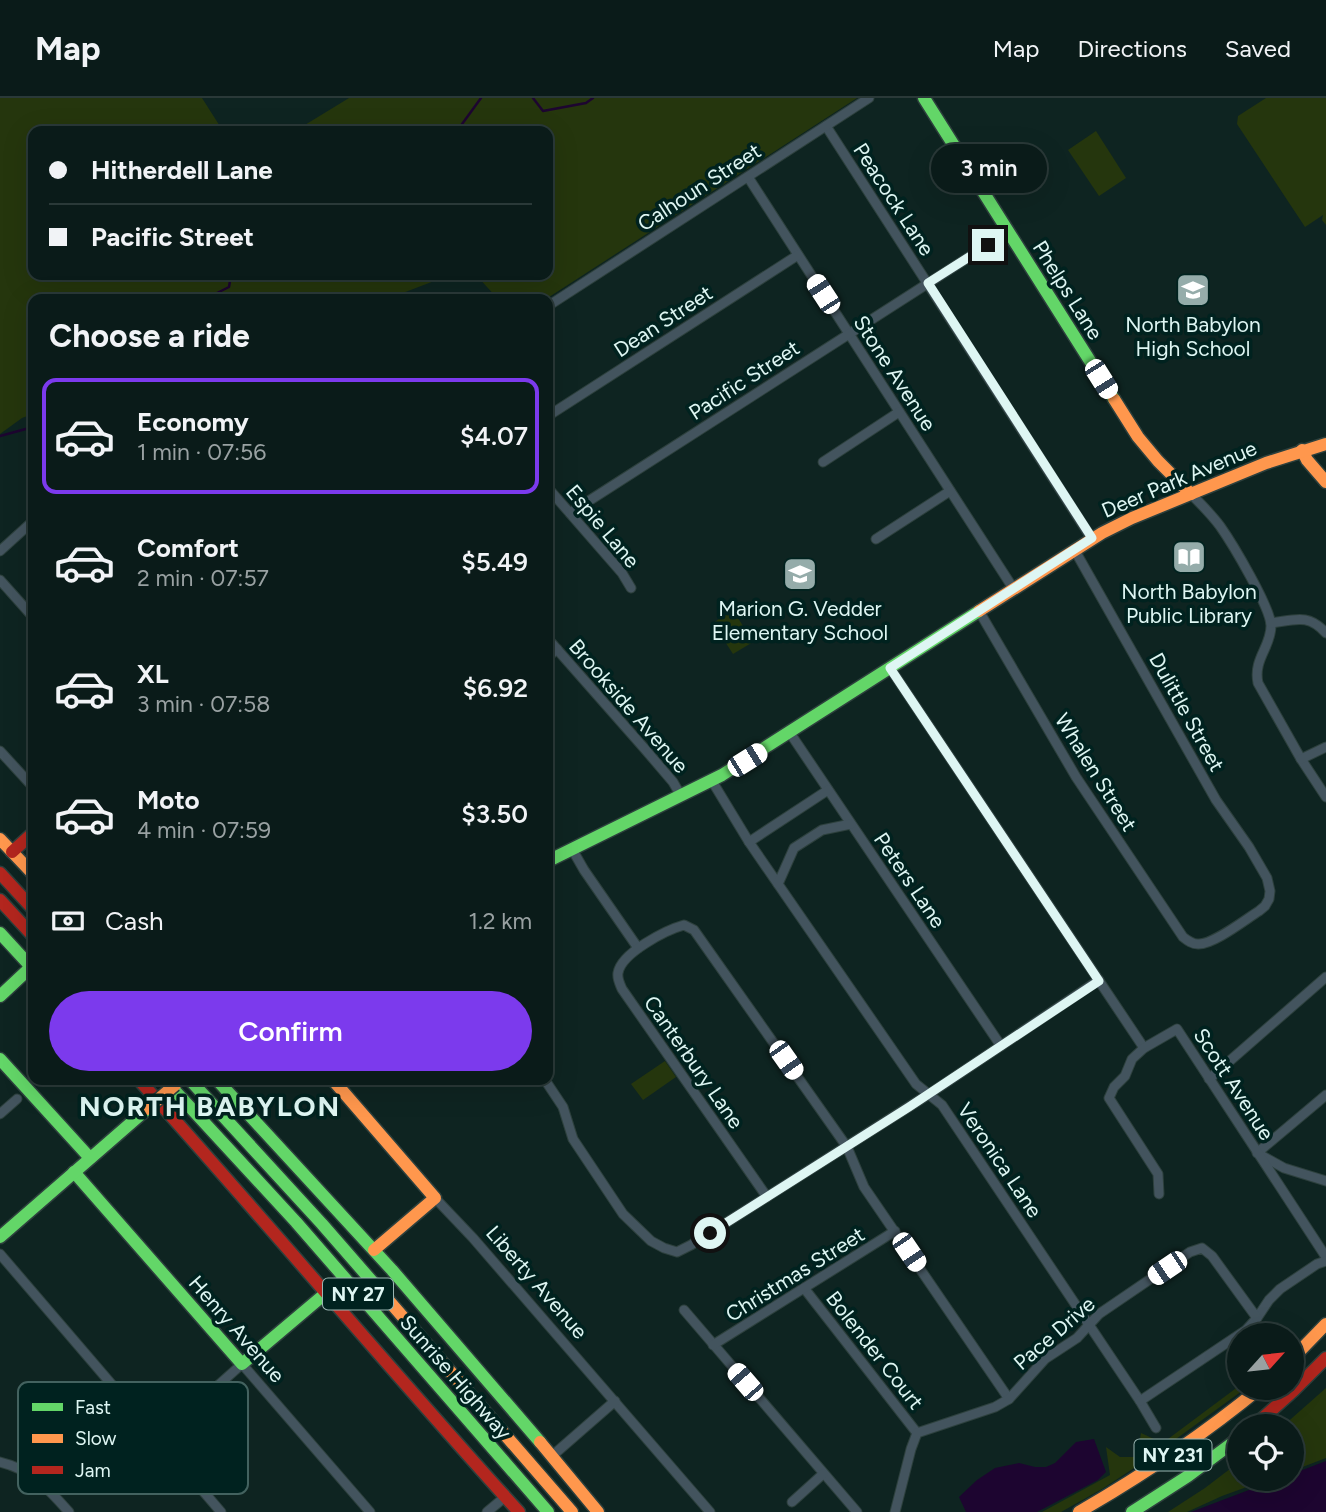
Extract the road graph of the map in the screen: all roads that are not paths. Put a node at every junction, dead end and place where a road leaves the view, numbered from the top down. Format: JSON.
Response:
{"nodes":[{"id":1,"x":869,"y":98,"type":"edge"},
{"id":2,"x":928,"y":100,"type":"edge"},
{"id":3,"x":827,"y":125,"type":"junction"},
{"id":4,"x":748,"y":177,"type":"junction"},
{"id":5,"x":1008,"y":232,"type":"junction"},
{"id":6,"x":798,"y":255,"type":"junction"},
{"id":7,"x":928,"y":283,"type":"junction"},
{"id":8,"x":553,"y":303,"type":"edge"},
{"id":9,"x":848,"y":333,"type":"junction"},
{"id":10,"x":899,"y":412,"type":"junction"},
{"id":11,"x":553,"y":413,"type":"edge"},
{"id":12,"x":1326,"y":443,"type":"edge"},
{"id":13,"x":1302,"y":450,"type":"junction"},
{"id":14,"x":823,"y":462,"type":"dead end"},
{"id":15,"x":1326,"y":482,"type":"edge"},
{"id":16,"x":950,"y":491,"type":"junction"},
{"id":17,"x":553,"y":494,"type":"edge"},
{"id":18,"x":1191,"y":494,"type":"junction"},
{"id":19,"x":570,"y":513,"type":"junction"},
{"id":20,"x":28,"y":526,"type":"edge"},
{"id":21,"x":1092,"y":538,"type":"junction"},
{"id":22,"x":876,"y":539,"type":"dead end"},
{"id":23,"x":1074,"y":550,"type":"junction"},
{"id":24,"x":0,"y":551,"type":"edge"},
{"id":25,"x":0,"y":580,"type":"edge"},
{"id":26,"x":631,"y":588,"type":"dead end"},
{"id":27,"x":1013,"y":588,"type":"junction"},
{"id":28,"x":28,"y":611,"type":"edge"},
{"id":29,"x":979,"y":611,"type":"junction"},
{"id":30,"x":1271,"y":623,"type":"junction"},
{"id":31,"x":1326,"y":633,"type":"edge"},
{"id":32,"x":553,"y":645,"type":"edge"},
{"id":33,"x":557,"y":649,"type":"junction"},
{"id":34,"x":553,"y":653,"type":"edge"},
{"id":35,"x":890,"y":668,"type":"junction"},
{"id":36,"x":790,"y":733,"type":"junction"},
{"id":37,"x":1326,"y":747,"type":"edge"},
{"id":38,"x":0,"y":751,"type":"edge"},
{"id":39,"x":1301,"y":759,"type":"junction"},
{"id":40,"x":712,"y":781,"type":"junction"},
{"id":41,"x":28,"y":782,"type":"edge"},
{"id":42,"x":828,"y":790,"type":"junction"},
{"id":43,"x":681,"y":796,"type":"junction"},
{"id":44,"x":1326,"y":797,"type":"edge"},
{"id":45,"x":851,"y":824,"type":"junction"},
{"id":46,"x":28,"y":838,"type":"edge"},
{"id":47,"x":0,"y":839,"type":"edge"},
{"id":48,"x":749,"y":842,"type":"junction"},
{"id":49,"x":572,"y":849,"type":"junction"},
{"id":50,"x":12,"y":852,"type":"junction"},
{"id":51,"x":553,"y":858,"type":"edge"},
{"id":52,"x":28,"y":869,"type":"edge"},
{"id":53,"x":0,"y":873,"type":"edge"},
{"id":54,"x":778,"y":884,"type":"junction"},
{"id":55,"x":0,"y":900,"type":"edge"},
{"id":56,"x":28,"y":904,"type":"edge"},
{"id":57,"x":28,"y":931,"type":"edge"},
{"id":58,"x":0,"y":933,"type":"edge"},
{"id":59,"x":1193,"y":943,"type":"joint"},
{"id":60,"x":638,"y":948,"type":"junction"},
{"id":61,"x":28,"y":964,"type":"edge"},
{"id":62,"x":28,"y":972,"type":"edge"},
{"id":63,"x":1326,"y":977,"type":"edge"},
{"id":64,"x":1099,"y":981,"type":"junction"},
{"id":65,"x":0,"y":996,"type":"edge"},
{"id":66,"x":1001,"y":1046,"type":"junction"},
{"id":67,"x":1144,"y":1048,"type":"junction"},
{"id":68,"x":0,"y":1059,"type":"edge"},
{"id":69,"x":1209,"y":1079,"type":"junction"},
{"id":70,"x":144,"y":1085,"type":"edge"},
{"id":71,"x":171,"y":1085,"type":"edge"},
{"id":72,"x":175,"y":1085,"type":"edge"},
{"id":73,"x":195,"y":1085,"type":"edge"},
{"id":74,"x":222,"y":1085,"type":"edge"},
{"id":75,"x":337,"y":1085,"type":"edge"},
{"id":76,"x":548,"y":1085,"type":"edge"},
{"id":77,"x":929,"y":1094,"type":"junction"},
{"id":78,"x":1326,"y":1095,"type":"edge"},
{"id":79,"x":17,"y":1099,"type":"dead end"},
{"id":80,"x":0,"y":1114,"type":"edge"},
{"id":81,"x":847,"y":1147,"type":"junction"},
{"id":82,"x":1257,"y":1153,"type":"junction"},
{"id":83,"x":90,"y":1158,"type":"junction"},
{"id":84,"x":74,"y":1172,"type":"junction"},
{"id":85,"x":1326,"y":1181,"type":"edge"},
{"id":86,"x":1159,"y":1194,"type":"dead end"},
{"id":87,"x":767,"y":1197,"type":"junction"},
{"id":88,"x":435,"y":1198,"type":"junction"},
{"id":89,"x":895,"y":1231,"type":"junction"},
{"id":90,"x":0,"y":1237,"type":"edge"},
{"id":91,"x":374,"y":1250,"type":"junction"},
{"id":92,"x":0,"y":1254,"type":"edge"},
{"id":93,"x":1326,"y":1259,"type":"edge"},
{"id":94,"x":804,"y":1288,"type":"junction"},
{"id":95,"x":326,"y":1293,"type":"junction"},
{"id":96,"x":684,"y":1310,"type":"dead end"},
{"id":97,"x":1257,"y":1318,"type":"junction"},
{"id":98,"x":1326,"y":1324,"type":"edge"},
{"id":99,"x":1089,"y":1325,"type":"junction"},
{"id":100,"x":713,"y":1345,"type":"junction"},
{"id":101,"x":1304,"y":1347,"type":"edge"},
{"id":102,"x":1326,"y":1358,"type":"edge"},
{"id":103,"x":242,"y":1364,"type":"junction"},
{"id":104,"x":109,"y":1382,"type":"edge"},
{"id":105,"x":222,"y":1382,"type":"edge"},
{"id":106,"x":1009,"y":1399,"type":"junction"},
{"id":107,"x":1245,"y":1400,"type":"edge"},
{"id":108,"x":615,"y":1401,"type":"junction"},
{"id":109,"x":1140,"y":1401,"type":"junction"},
{"id":110,"x":1267,"y":1414,"type":"edge"},
{"id":111,"x":1156,"y":1428,"type":"dead end"},
{"id":112,"x":917,"y":1433,"type":"junction"},
{"id":113,"x":1227,"y":1447,"type":"edge"},
{"id":114,"x":552,"y":1455,"type":"junction"},
{"id":115,"x":0,"y":1462,"type":"edge"},
{"id":116,"x":18,"y":1469,"type":"edge"},
{"id":117,"x":823,"y":1474,"type":"junction"},
{"id":118,"x":53,"y":1494,"type":"edge"},
{"id":119,"x":205,"y":1494,"type":"edge"},
{"id":120,"x":505,"y":1497,"type":"junction"},
{"id":121,"x":792,"y":1502,"type":"dead end"},
{"id":122,"x":69,"y":1512,"type":"edge"},
{"id":123,"x":221,"y":1512,"type":"edge"},
{"id":124,"x":370,"y":1512,"type":"edge"},
{"id":125,"x":487,"y":1512,"type":"edge"},
{"id":126,"x":519,"y":1512,"type":"edge"},
{"id":127,"x":548,"y":1512,"type":"edge"},
{"id":128,"x":572,"y":1512,"type":"edge"},
{"id":129,"x":598,"y":1512,"type":"edge"},
{"id":130,"x":710,"y":1512,"type":"edge"},
{"id":131,"x":857,"y":1512,"type":"edge"},
{"id":132,"x":895,"y":1512,"type":"edge"},
{"id":133,"x":1079,"y":1512,"type":"edge"},
{"id":134,"x":1132,"y":1512,"type":"edge"}],
"edges":[{"from":1,"to":3,"type":"street","name":"Calhoun Street"},
{"from":2,"to":5,"type":"main road","name":"Phelps Lane"},
{"from":3,"to":4,"type":"street","name":"Calhoun Street"},
{"from":3,"to":7,"type":"street","name":"Peacock Lane"},
{"from":4,"to":6,"type":"street","name":"Stone Avenue"},
{"from":4,"to":8,"type":"street","name":"Calhoun Street"},
{"from":5,"to":7,"type":"street","name":"Pacific Street"},
{"from":5,"to":18,"type":"main road","name":"Phelps Lane"},
{"from":6,"to":9,"type":"street","name":"Stone Avenue"},
{"from":6,"to":11,"type":"street","name":"Dean Street"},
{"from":7,"to":9,"type":"street","name":"Pacific Street"},
{"from":7,"to":21,"type":"street","name":"Peacock Lane"},
{"from":9,"to":10,"type":"street","name":"Stone Avenue"},
{"from":9,"to":19,"type":"street","name":"Pacific Street"},
{"from":10,"to":14,"type":"street"},
{"from":10,"to":16,"type":"street","name":"Stone Avenue"},
{"from":12,"to":13,"type":"main road","name":"Deer Park Avenue"},
{"from":13,"to":15,"type":"main road"},
{"from":13,"to":18,"type":"main road","name":"Deer Park Avenue"},
{"from":16,"to":22,"type":"street"},
{"from":16,"to":27,"type":"street","name":"Stone Avenue"},
{"from":17,"to":19,"type":"street","name":"Espie Lane"},
{"from":18,"to":21,"type":"main road","name":"Deer Park Avenue"},
{"from":18,"to":30,"type":"street"},
{"from":19,"to":26,"type":"street","name":"Espie Lane"},
{"from":20,"to":24,"type":"street"},
{"from":21,"to":23,"type":"main road","name":"Deer Park Avenue"},
{"from":23,"to":27,"type":"main road","name":"Deer Park Avenue"},
{"from":23,"to":59,"type":"street","name":"Dulittle Street"},
{"from":25,"to":28,"type":"street"},
{"from":27,"to":29,"type":"main road","name":"Deer Park Avenue"},
{"from":29,"to":35,"type":"main road","name":"Deer Park Avenue"},
{"from":29,"to":59,"type":"street","name":"Whalen Street"},
{"from":30,"to":31,"type":"street"},
{"from":30,"to":39,"type":"street"},
{"from":32,"to":33,"type":"street","name":"Brookside Avenue"},
{"from":33,"to":34,"type":"street"},
{"from":33,"to":43,"type":"street","name":"Brookside Avenue"},
{"from":35,"to":36,"type":"main road","name":"Deer Park Avenue"},
{"from":35,"to":64,"type":"street"},
{"from":36,"to":40,"type":"main road","name":"Deer Park Avenue"},
{"from":36,"to":42,"type":"street","name":"Peters Lane"},
{"from":37,"to":39,"type":"street"},
{"from":38,"to":41,"type":"street"},
{"from":39,"to":44,"type":"street"},
{"from":40,"to":43,"type":"main road","name":"Deer Park Avenue"},
{"from":40,"to":48,"type":"street","name":"Veronica Lane"},
{"from":42,"to":45,"type":"street","name":"Peters Lane"},
{"from":42,"to":48,"type":"street"},
{"from":43,"to":49,"type":"main road","name":"Deer Park Avenue"},
{"from":45,"to":54,"type":"street"},
{"from":45,"to":66,"type":"street","name":"Peters Lane"},
{"from":46,"to":50,"type":"main road"},
{"from":47,"to":50,"type":"main road"},
{"from":48,"to":54,"type":"street","name":"Veronica Lane"},
{"from":49,"to":51,"type":"main road","name":"Deer Park Avenue"},
{"from":49,"to":60,"type":"street"},
{"from":50,"to":52,"type":"main road"},
{"from":53,"to":56,"type":"main road"},
{"from":54,"to":77,"type":"street","name":"Veronica Lane"},
{"from":55,"to":57,"type":"main road"},
{"from":58,"to":61,"type":"main road"},
{"from":60,"to":81,"type":"street"},
{"from":60,"to":87,"type":"street","name":"Canterbury Lane"},
{"from":62,"to":65,"type":"main road"},
{"from":63,"to":69,"type":"street"},
{"from":64,"to":66,"type":"street"},
{"from":64,"to":67,"type":"street"},
{"from":66,"to":77,"type":"street"},
{"from":67,"to":69,"type":"street","name":"Scott Avenue"},
{"from":67,"to":86,"type":"street"},
{"from":68,"to":83,"type":"main road"},
{"from":69,"to":82,"type":"street","name":"Scott Avenue"},
{"from":70,"to":95,"type":"main road","name":"Sunrise Highway"},
{"from":71,"to":127,"type":"main road","name":"Sunrise Highway","number":"NY 27"},
{"from":72,"to":83,"type":"main road","bridge":true},
{"from":73,"to":128,"type":"main road","name":"Sunrise Highway","number":"NY 27"},
{"from":74,"to":91,"type":"main road","name":"Sunrise Highway"},
{"from":75,"to":88,"type":"main road","name":"Liberty Avenue"},
{"from":76,"to":87,"type":"street"},
{"from":77,"to":81,"type":"street"},
{"from":77,"to":99,"type":"street","name":"Veronica Lane"},
{"from":78,"to":82,"type":"street"},
{"from":79,"to":80,"type":"street"},
{"from":81,"to":87,"type":"street"},
{"from":81,"to":89,"type":"street"},
{"from":82,"to":85,"type":"street"},
{"from":82,"to":93,"type":"street","name":"Scott Avenue"},
{"from":83,"to":84,"type":"main road"},
{"from":84,"to":90,"type":"main road"},
{"from":84,"to":103,"type":"main road","name":"Henry Avenue"},
{"from":88,"to":91,"type":"main road"},
{"from":88,"to":108,"type":"street","name":"Liberty Avenue"},
{"from":89,"to":94,"type":"street","name":"Christmas Street"},
{"from":89,"to":106,"type":"street"},
{"from":91,"to":114,"type":"main road","name":"Sunrise Highway"},
{"from":92,"to":104,"type":"street"},
{"from":93,"to":97,"type":"street"},
{"from":94,"to":100,"type":"street","name":"Christmas Street"},
{"from":94,"to":112,"type":"street","name":"Bolender Court"},
{"from":95,"to":103,"type":"main road"},
{"from":95,"to":120,"type":"main road","name":"Sunrise Highway"},
{"from":96,"to":100,"type":"street"},
{"from":97,"to":99,"type":"street","name":"Pace Drive"},
{"from":97,"to":109,"type":"street"},
{"from":98,"to":101,"type":"main road"},
{"from":99,"to":106,"type":"street","name":"Pace Drive"},
{"from":99,"to":109,"type":"street","name":"Veronica Lane"},
{"from":100,"to":117,"type":"street"},
{"from":102,"to":110,"type":"main road"},
{"from":103,"to":105,"type":"street"},
{"from":103,"to":124,"type":"street","name":"Henry Avenue"},
{"from":106,"to":112,"type":"street","name":"Pace Drive"},
{"from":107,"to":133,"type":"main road","number":"NY 231"},
{"from":108,"to":114,"type":"street"},
{"from":108,"to":130,"type":"street","name":"Liberty Avenue"},
{"from":109,"to":111,"type":"street","name":"Veronica Lane"},
{"from":112,"to":132,"type":"street"},
{"from":113,"to":134,"type":"main road","number":"NY 231"},
{"from":114,"to":129,"type":"main road","name":"Sunrise Highway"},
{"from":115,"to":116,"type":"street"},
{"from":117,"to":121,"type":"street"},
{"from":117,"to":131,"type":"street"},
{"from":118,"to":122,"type":"street"},
{"from":119,"to":123,"type":"street"},
{"from":120,"to":125,"type":"street"},
{"from":120,"to":126,"type":"main road","name":"Sunrise Highway"}]}
